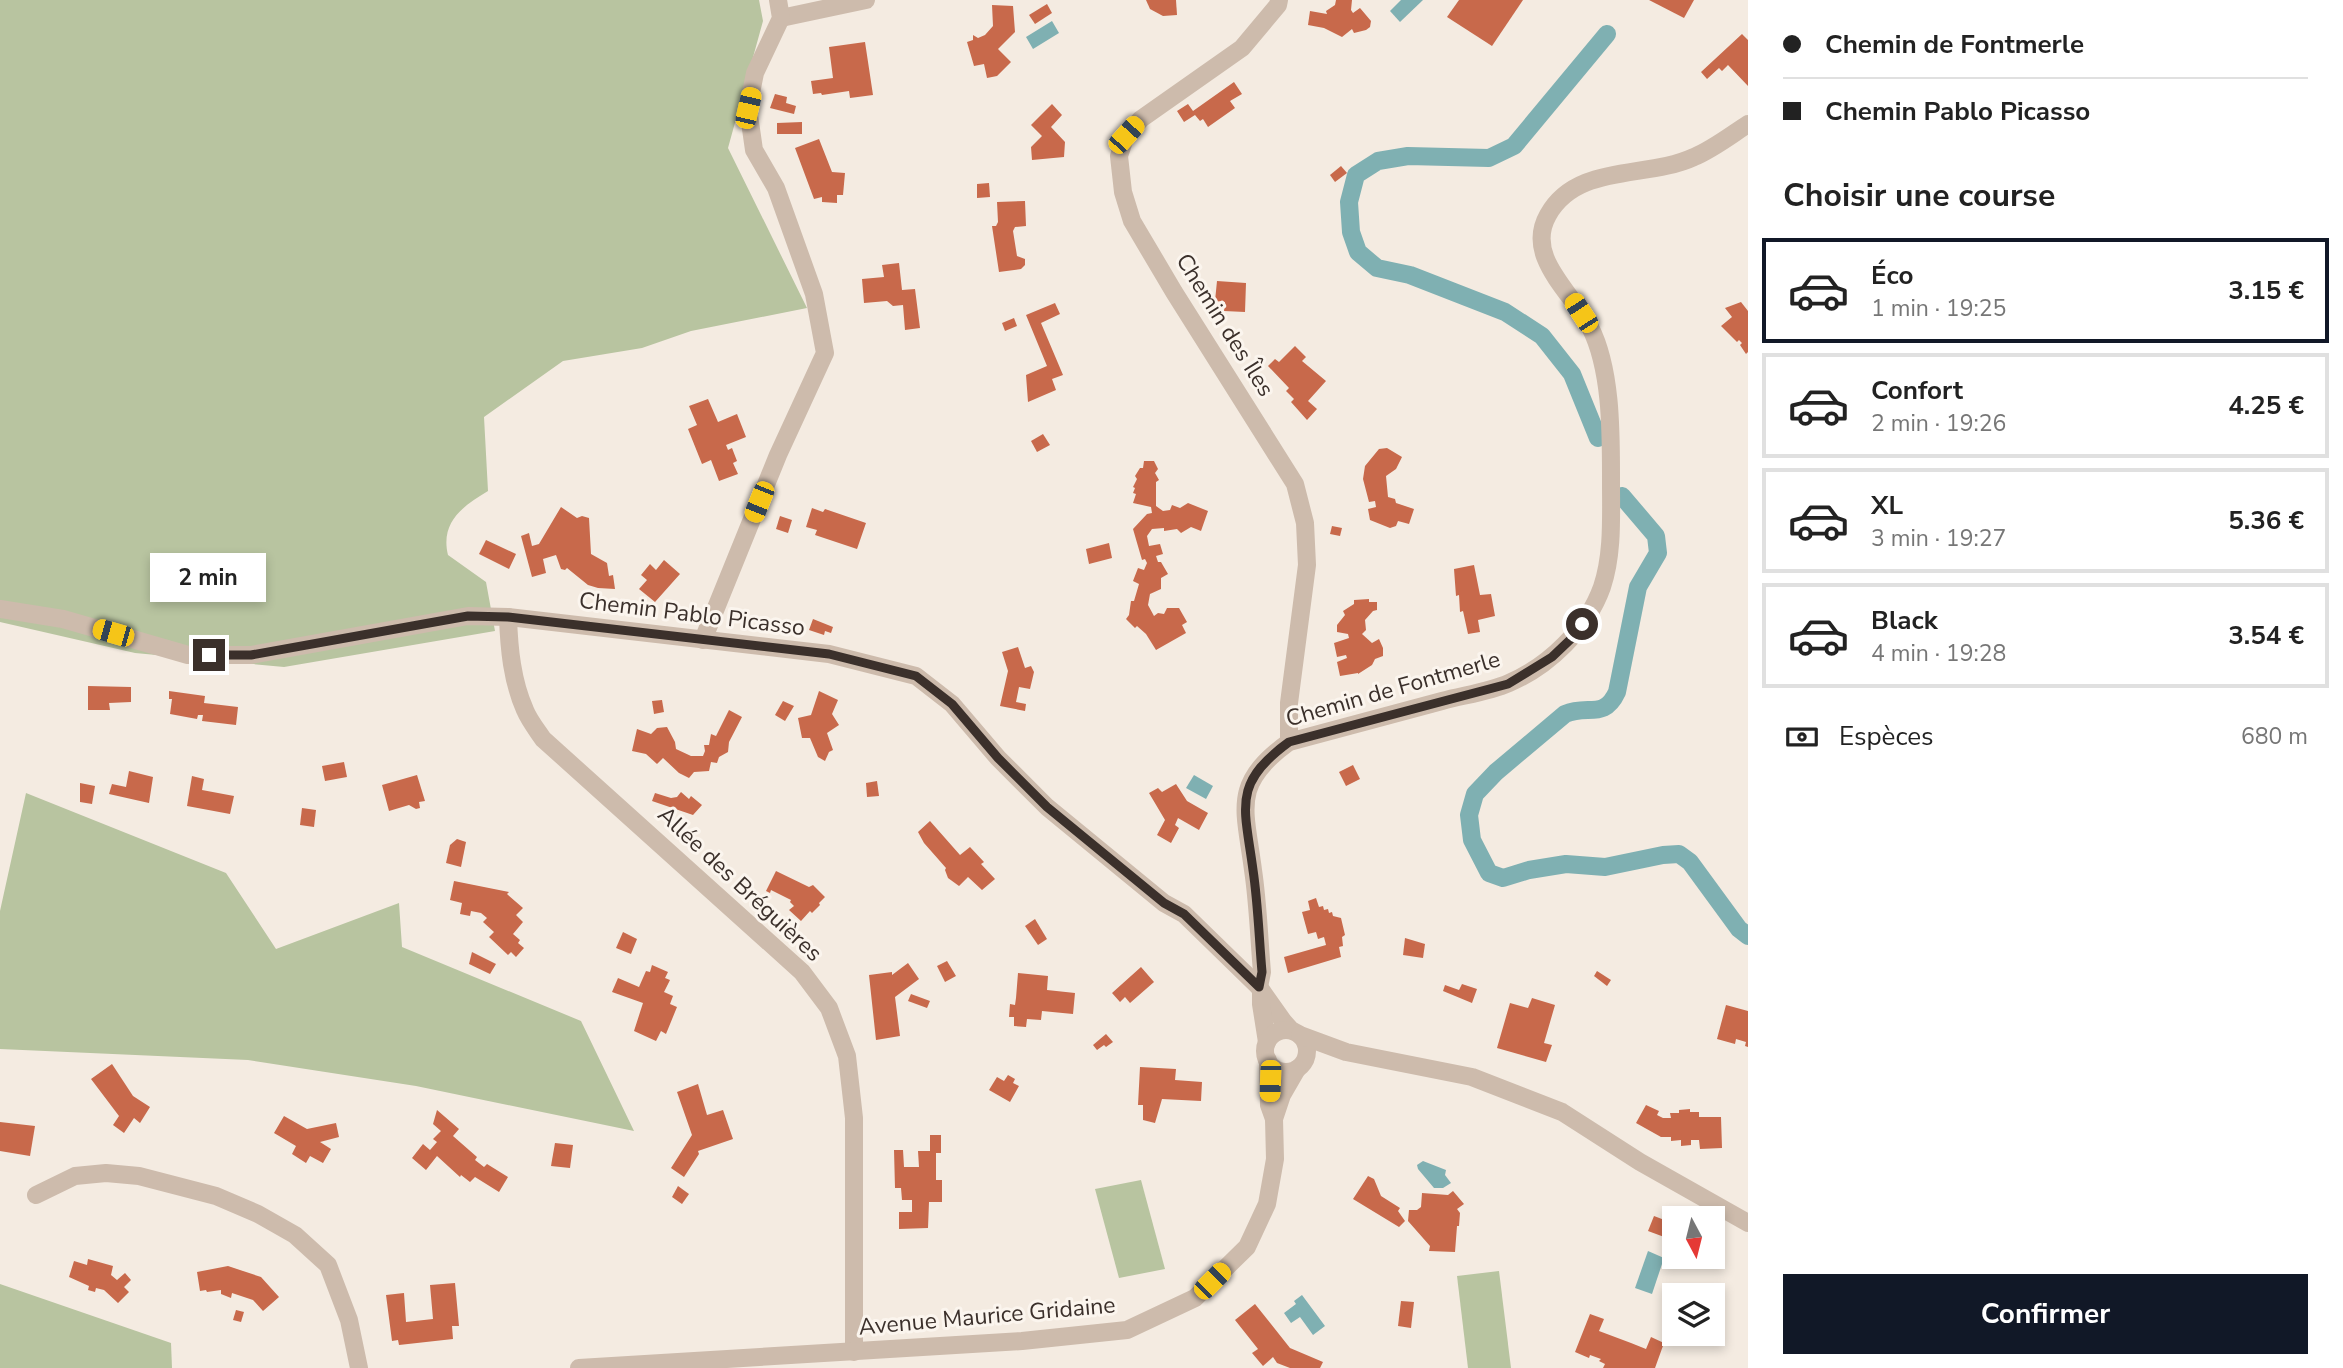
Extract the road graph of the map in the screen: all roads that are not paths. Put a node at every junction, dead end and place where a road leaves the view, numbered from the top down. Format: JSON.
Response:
{"nodes":[{"id":1,"x":778,"y":0,"type":"edge"},
{"id":2,"x":866,"y":0,"type":"edge"},
{"id":3,"x":1279,"y":0,"type":"edge"},
{"id":4,"x":781,"y":18,"type":"junction"},
{"id":5,"x":1748,"y":124,"type":"edge"},
{"id":6,"x":0,"y":609,"type":"edge"},
{"id":7,"x":508,"y":617,"type":"junction"},
{"id":8,"x":703,"y":640,"type":"junction"},
{"id":9,"x":1289,"y":742,"type":"junction"},
{"id":10,"x":1261,"y":983,"type":"junction"},
{"id":11,"x":1296,"y":1033,"type":"junction"},
{"id":12,"x":1267,"y":1042,"type":"junction"},
{"id":13,"x":1346,"y":1052,"type":"junction"},
{"id":14,"x":1268,"y":1060,"type":"junction"},
{"id":15,"x":1301,"y":1065,"type":"junction"},
{"id":16,"x":1274,"y":1119,"type":"junction"},
{"id":17,"x":36,"y":1195,"type":"dead end"},
{"id":18,"x":1748,"y":1223,"type":"edge"},
{"id":19,"x":854,"y":1352,"type":"junction"},
{"id":20,"x":766,"y":1363,"type":"edge"},
{"id":21,"x":359,"y":1368,"type":"edge"},
{"id":22,"x":579,"y":1368,"type":"edge"}],
"edges":[{"from":1,"to":4,"type":"street"},
{"from":2,"to":4,"type":"street"},
{"from":3,"to":9,"type":"street","name":"Chemin des Îles"},
{"from":4,"to":8,"type":"street"},
{"from":5,"to":9,"type":"street","name":"Chemin de Fontmerle"},
{"from":6,"to":7,"type":"street","name":"Chemin Pablo Picasso"},
{"from":7,"to":8,"type":"street","name":"Chemin Pablo Picasso"},
{"from":7,"to":19,"type":"street","name":"Allée des Bréguières"},
{"from":8,"to":10,"type":"street","name":"Chemin Pablo Picasso"},
{"from":9,"to":10,"type":"street","name":"Chemin de Fontmerle"},
{"from":10,"to":11,"type":"street","name":"Chemin Pablo Picasso"},
{"from":10,"to":12,"type":"street"},
{"from":11,"to":12,"type":"street"},
{"from":11,"to":13,"type":"street"},
{"from":11,"to":15,"type":"street"},
{"from":12,"to":14,"type":"street"},
{"from":13,"to":15,"type":"street"},
{"from":13,"to":18,"type":"street"},
{"from":14,"to":15,"type":"street"},
{"from":14,"to":16,"type":"street","name":"Avenue Maurice Gridaine"},
{"from":15,"to":16,"type":"street","name":"Avenue Maurice Gridaine"},
{"from":16,"to":19,"type":"street","name":"Avenue Maurice Gridaine"},
{"from":17,"to":21,"type":"street"},
{"from":19,"to":20,"type":"street","name":"Avenue Maurice Gridaine"},
{"from":20,"to":22,"type":"street","name":"Avenue Maurice Gridaine"}]}
